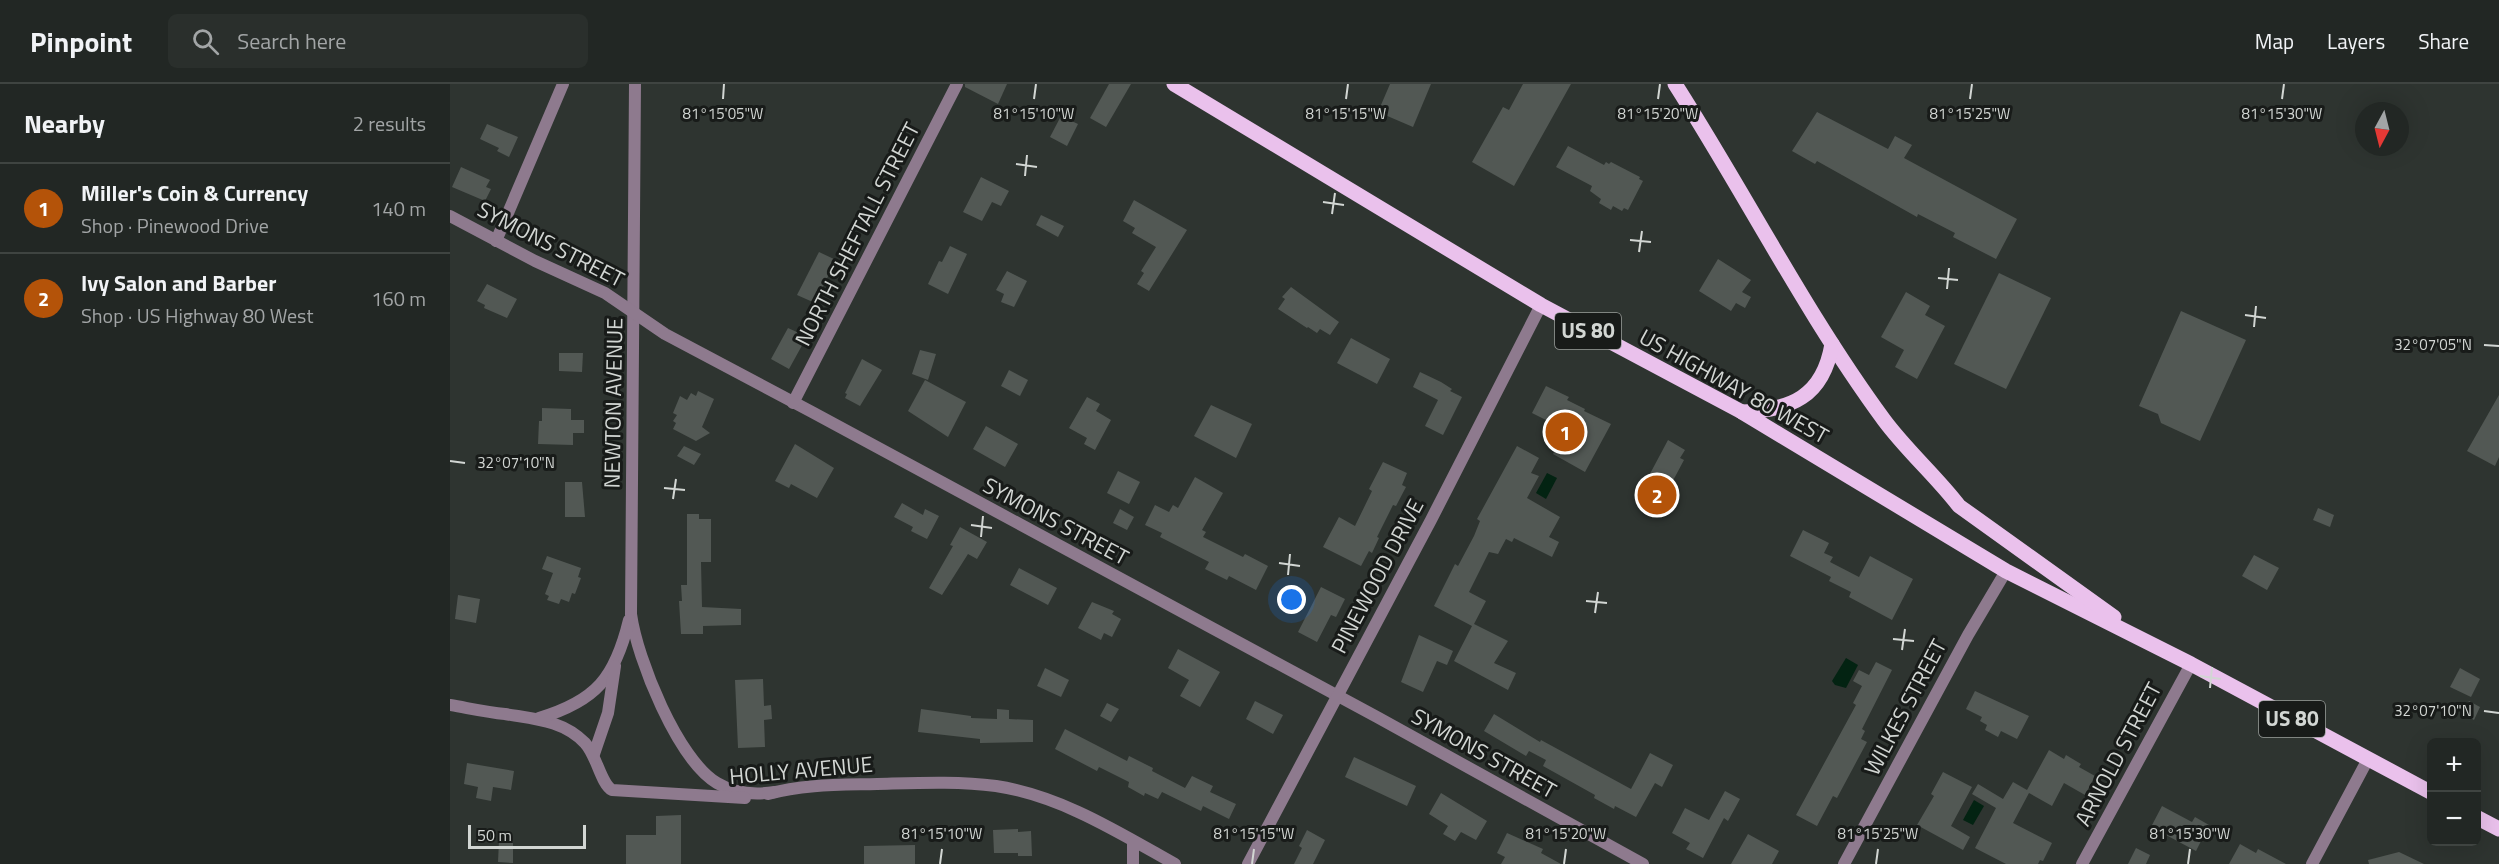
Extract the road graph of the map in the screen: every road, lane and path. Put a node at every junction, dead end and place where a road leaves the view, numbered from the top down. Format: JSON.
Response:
{"nodes":[{"id":1,"x":563,"y":84,"type":"edge"},
{"id":2,"x":635,"y":84,"type":"edge"},
{"id":3,"x":957,"y":84,"type":"edge"},
{"id":4,"x":1174,"y":84,"type":"edge"},
{"id":5,"x":1675,"y":84,"type":"edge"},
{"id":6,"x":450,"y":216,"type":"edge"},
{"id":7,"x":496,"y":241,"type":"junction"},
{"id":8,"x":1541,"y":305,"type":"junction"},
{"id":9,"x":635,"y":313,"type":"junction"},
{"id":10,"x":1832,"y":344,"type":"junction"},
{"id":11,"x":794,"y":403,"type":"junction"},
{"id":12,"x":1742,"y":412,"type":"junction"},
{"id":13,"x":2006,"y":571,"type":"junction"},
{"id":14,"x":631,"y":614,"type":"junction"},
{"id":15,"x":2153,"y":645,"type":"junction"},
{"id":16,"x":615,"y":662,"type":"junction"},
{"id":17,"x":2191,"y":664,"type":"junction"},
{"id":18,"x":1337,"y":696,"type":"junction"},
{"id":19,"x":450,"y":705,"type":"edge"},
{"id":20,"x":539,"y":718,"type":"junction"},
{"id":21,"x":594,"y":754,"type":"junction"},
{"id":22,"x":2368,"y":759,"type":"junction"},
{"id":23,"x":775,"y":792,"type":"junction"},
{"id":24,"x":2430,"y":792,"type":"edge"},
{"id":25,"x":2481,"y":820,"type":"edge"},
{"id":26,"x":2499,"y":829,"type":"edge"},
{"id":27,"x":1133,"y":841,"type":"junction"},
{"id":28,"x":1132,"y":864,"type":"edge"},
{"id":29,"x":1175,"y":864,"type":"edge"},
{"id":30,"x":1248,"y":864,"type":"edge"},
{"id":31,"x":1643,"y":864,"type":"edge"},
{"id":32,"x":1844,"y":864,"type":"edge"},
{"id":33,"x":2082,"y":864,"type":"edge"},
{"id":34,"x":2312,"y":864,"type":"edge"}],
"edges":[{"from":1,"to":7,"type":"street"},
{"from":2,"to":9,"type":"street","name":"NEWTON AVENUE"},
{"from":3,"to":11,"type":"street","name":"NORTH SHEFTALL STREET"},
{"from":4,"to":8,"type":"main road","name":"US HIGHWAY 80 WEST","number":"US 80"},
{"from":5,"to":10,"type":"main road","name":"US HIGHWAY 80 WEST","number":"US 80"},
{"from":6,"to":7,"type":"street","name":"SYMONS STREET"},
{"from":7,"to":9,"type":"street","name":"SYMONS STREET"},
{"from":8,"to":12,"type":"main road","name":"US HIGHWAY 80 WEST","number":"US 80"},
{"from":8,"to":18,"type":"street","name":"PINEWOOD DRIVE"},
{"from":9,"to":11,"type":"street","name":"SYMONS STREET"},
{"from":9,"to":14,"type":"street","name":"NEWTON AVENUE"},
{"from":10,"to":12,"type":"main road"},
{"from":10,"to":15,"type":"main road","name":"US HIGHWAY 80 WEST","number":"US 80"},
{"from":11,"to":18,"type":"street","name":"SYMONS STREET"},
{"from":12,"to":13,"type":"main road","name":"US HIGHWAY 80 WEST","number":"US 80"},
{"from":13,"to":15,"type":"main road","name":"US HIGHWAY 80 WEST","number":"US 80"},
{"from":13,"to":32,"type":"street","name":"WILKES STREET"},
{"from":14,"to":16,"type":"street","name":"NEWTON AVENUE"},
{"from":14,"to":23,"type":"street","name":"NEWTON AVENUE"},
{"from":15,"to":17,"type":"main road","name":"US HIGHWAY 80 WEST","number":"US 80"},
{"from":16,"to":20,"type":"street","name":"NEWTON AVENUE"},
{"from":16,"to":21,"type":"street","name":"NEWTON AVENUE"},
{"from":17,"to":22,"type":"main road","name":"US HIGHWAY 80 WEST","number":"US 80"},
{"from":17,"to":33,"type":"street","name":"ARNOLD STREET"},
{"from":18,"to":30,"type":"street","name":"PINEWOOD DRIVE"},
{"from":18,"to":31,"type":"street","name":"SYMONS STREET"},
{"from":19,"to":20,"type":"street","name":"HOLLY AVENUE"},
{"from":20,"to":21,"type":"street","name":"HOLLY AVENUE"},
{"from":21,"to":23,"type":"street","name":"HOLLY AVENUE"},
{"from":22,"to":24,"type":"main road","name":"US HIGHWAY 80 WEST","number":"US 80"},
{"from":22,"to":34,"type":"street"},
{"from":23,"to":27,"type":"street","name":"HOLLY AVENUE"},
{"from":25,"to":26,"type":"main road"},
{"from":27,"to":28,"type":"street"},
{"from":27,"to":29,"type":"street","name":"HOLLY AVENUE"}]}
